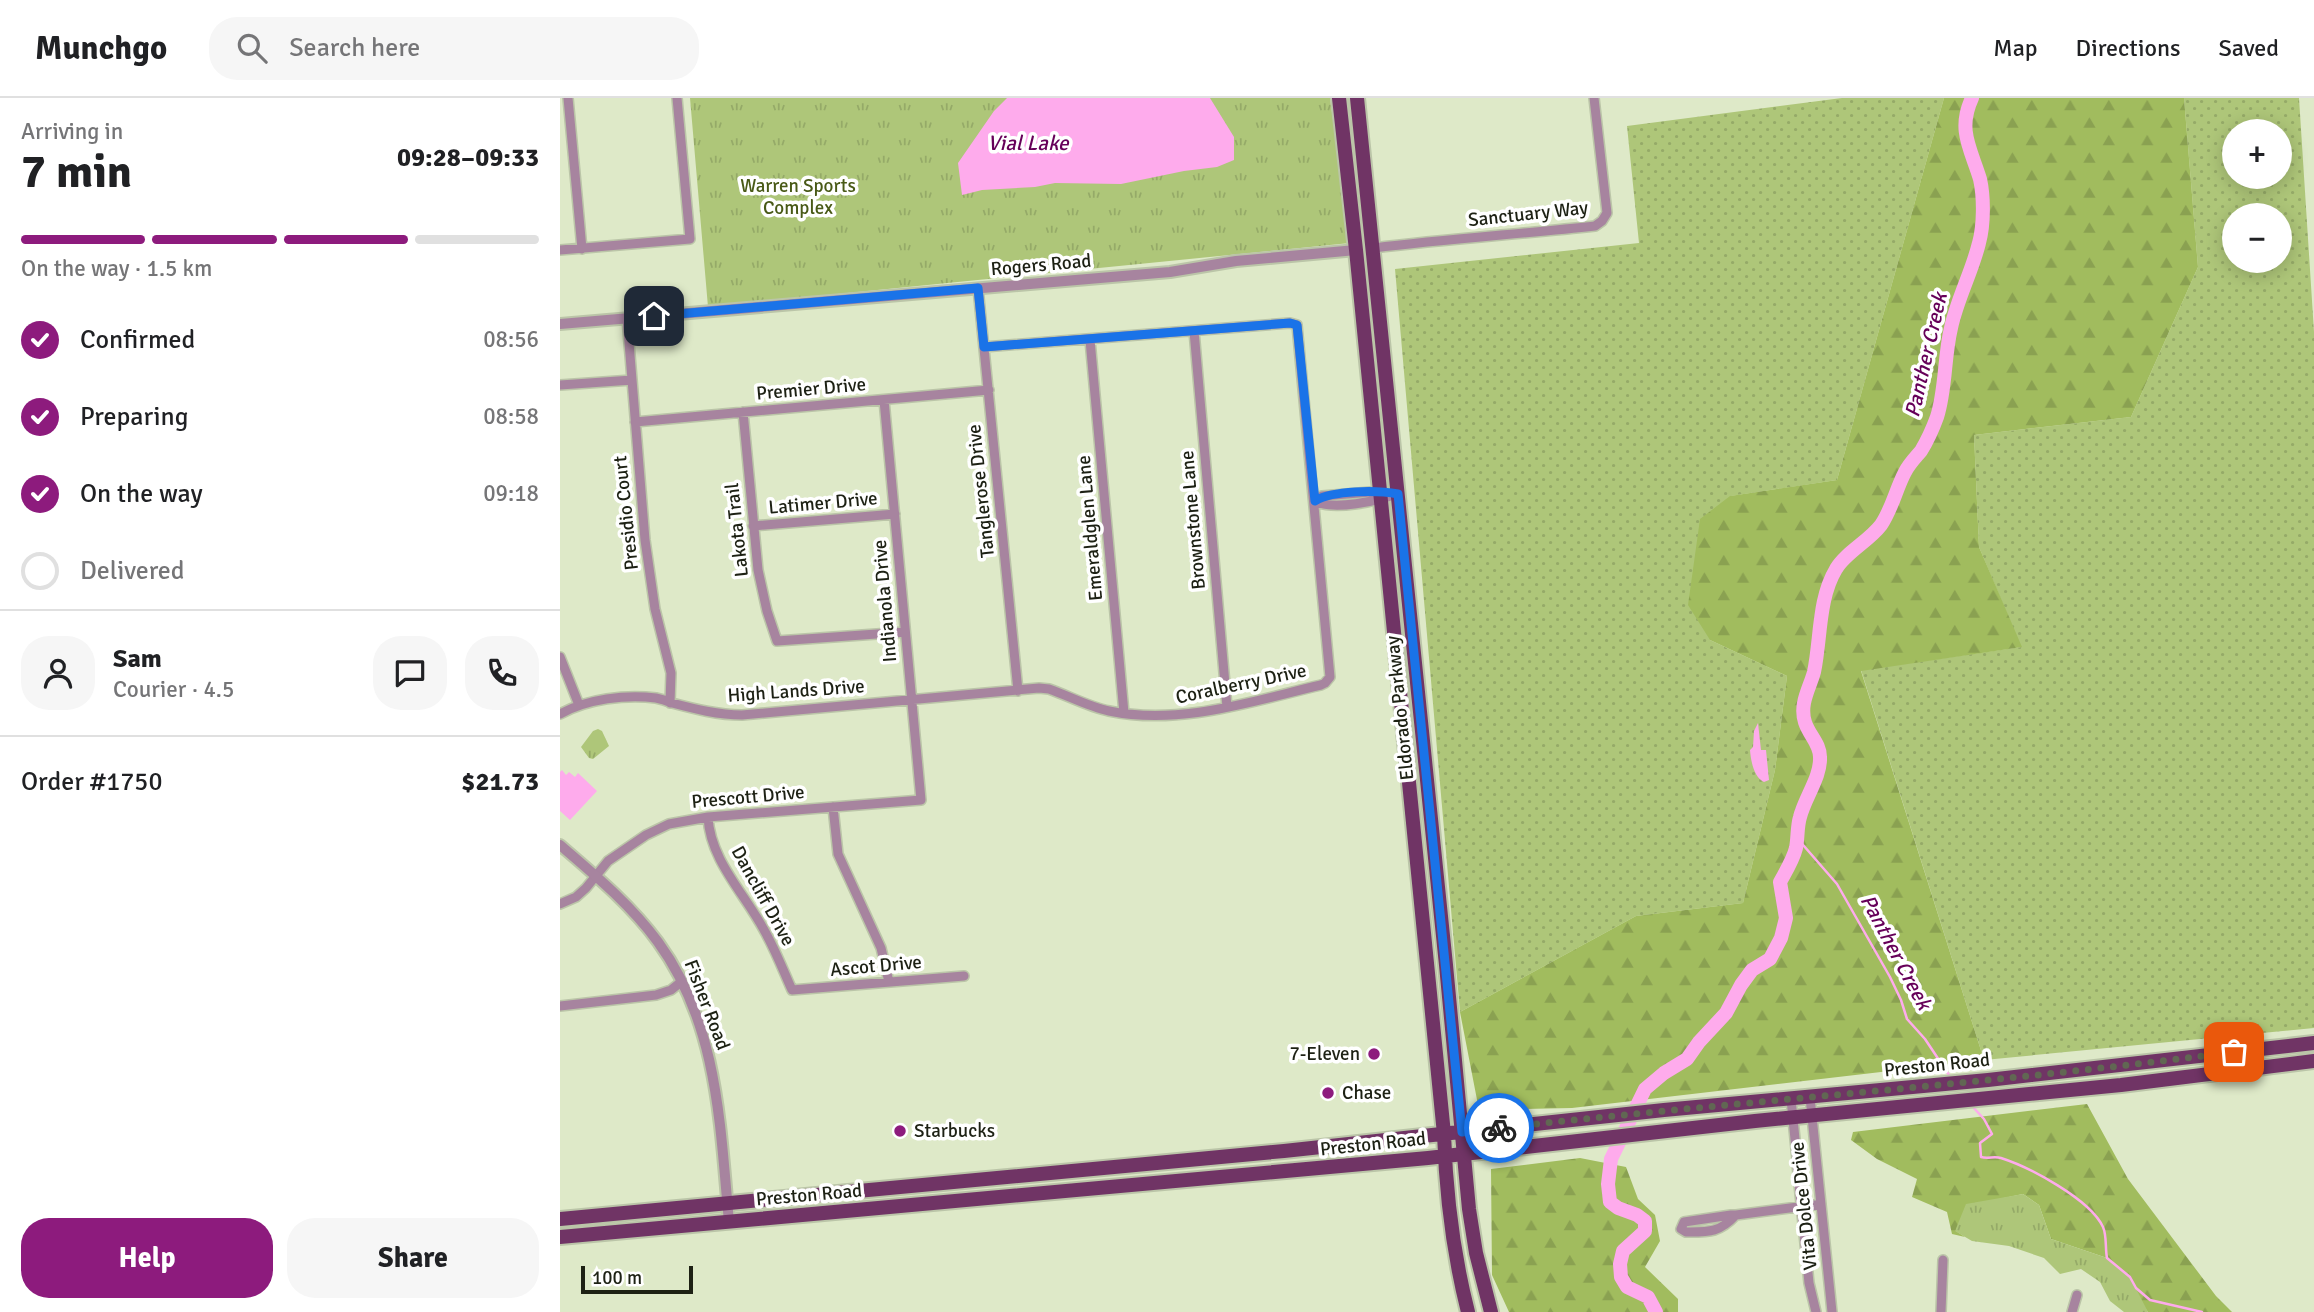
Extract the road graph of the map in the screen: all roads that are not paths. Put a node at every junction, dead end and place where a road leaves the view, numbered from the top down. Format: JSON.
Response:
{"nodes":[{"id":1,"x":568,"y":98,"type":"edge"},
{"id":2,"x":677,"y":98,"type":"edge"},
{"id":3,"x":1339,"y":98,"type":"edge"},
{"id":4,"x":1357,"y":98,"type":"edge"},
{"id":5,"x":1594,"y":98,"type":"edge"},
{"id":6,"x":582,"y":248,"type":"junction"},
{"id":7,"x":1374,"y":248,"type":"junction"},
{"id":8,"x":560,"y":250,"type":"edge"},
{"id":9,"x":1356,"y":250,"type":"junction"},
{"id":10,"x":978,"y":288,"type":"junction"},
{"id":11,"x":627,"y":318,"type":"junction"},
{"id":12,"x":560,"y":324,"type":"edge"},
{"id":13,"x":1194,"y":331,"type":"junction"},
{"id":14,"x":1090,"y":340,"type":"junction"},
{"id":15,"x":984,"y":347,"type":"junction"},
{"id":16,"x":632,"y":380,"type":"junction"},
{"id":17,"x":560,"y":385,"type":"edge"},
{"id":18,"x":989,"y":390,"type":"junction"},
{"id":19,"x":884,"y":400,"type":"junction"},
{"id":20,"x":743,"y":412,"type":"junction"},
{"id":21,"x":635,"y":422,"type":"junction"},
{"id":22,"x":1398,"y":494,"type":"junction"},
{"id":23,"x":1380,"y":496,"type":"junction"},
{"id":24,"x":1315,"y":501,"type":"junction"},
{"id":25,"x":895,"y":514,"type":"junction"},
{"id":26,"x":754,"y":526,"type":"junction"},
{"id":27,"x":905,"y":632,"type":"junction"},
{"id":28,"x":560,"y":657,"type":"edge"},
{"id":29,"x":1018,"y":691,"type":"junction"},
{"id":30,"x":913,"y":700,"type":"junction"},
{"id":31,"x":670,"y":703,"type":"junction"},
{"id":32,"x":579,"y":705,"type":"junction"},
{"id":33,"x":1227,"y":707,"type":"junction"},
{"id":34,"x":1124,"y":713,"type":"junction"},
{"id":35,"x":560,"y":714,"type":"edge"},
{"id":36,"x":921,"y":800,"type":"joint"},
{"id":37,"x":833,"y":807,"type":"junction"},
{"id":38,"x":1430,"y":810,"type":"junction"},
{"id":39,"x":1411,"y":813,"type":"junction"},
{"id":40,"x":708,"y":817,"type":"junction"},
{"id":41,"x":560,"y":845,"type":"edge"},
{"id":42,"x":596,"y":876,"type":"junction"},
{"id":43,"x":560,"y":904,"type":"edge"},
{"id":44,"x":1446,"y":965,"type":"junction"},
{"id":45,"x":1426,"y":967,"type":"junction"},
{"id":46,"x":964,"y":976,"type":"dead end"},
{"id":47,"x":681,"y":982,"type":"junction"},
{"id":48,"x":889,"y":982,"type":"junction"},
{"id":49,"x":792,"y":990,"type":"joint"},
{"id":50,"x":560,"y":1006,"type":"edge"},
{"id":51,"x":2314,"y":1042,"type":"edge"},
{"id":52,"x":2211,"y":1055,"type":"junction"},
{"id":53,"x":2314,"y":1061,"type":"edge"},
{"id":54,"x":2213,"y":1074,"type":"junction"},
{"id":55,"x":1810,"y":1097,"type":"junction"},
{"id":56,"x":1791,"y":1099,"type":"junction"},
{"id":57,"x":1812,"y":1116,"type":"junction"},
{"id":58,"x":1792,"y":1118,"type":"junction"},
{"id":59,"x":1462,"y":1132,"type":"junction"},
{"id":60,"x":1444,"y":1134,"type":"junction"},
{"id":61,"x":1464,"y":1153,"type":"junction"},
{"id":62,"x":1445,"y":1156,"type":"junction"},
{"id":63,"x":1199,"y":1159,"type":"junction"},
{"id":64,"x":1797,"y":1163,"type":"junction"},
{"id":65,"x":1817,"y":1166,"type":"junction"},
{"id":66,"x":989,"y":1179,"type":"junction"},
{"id":67,"x":1202,"y":1180,"type":"junction"},
{"id":68,"x":991,"y":1198,"type":"junction"},
{"id":69,"x":727,"y":1203,"type":"junction"},
{"id":70,"x":1821,"y":1203,"type":"junction"},
{"id":71,"x":1802,"y":1207,"type":"junction"},
{"id":72,"x":1736,"y":1215,"type":"junction"},
{"id":73,"x":560,"y":1219,"type":"edge"},
{"id":74,"x":729,"y":1222,"type":"junction"},
{"id":75,"x":560,"y":1237,"type":"edge"},
{"id":76,"x":1943,"y":1260,"type":"dead end"},
{"id":77,"x":2077,"y":1295,"type":"dead end"},
{"id":78,"x":1468,"y":1312,"type":"edge"},
{"id":79,"x":1491,"y":1312,"type":"edge"},
{"id":80,"x":1816,"y":1312,"type":"edge"},
{"id":81,"x":1832,"y":1312,"type":"edge"},
{"id":82,"x":1941,"y":1312,"type":"edge"},
{"id":83,"x":2072,"y":1312,"type":"edge"}],
"edges":[{"from":1,"to":6,"type":"street"},
{"from":2,"to":6,"type":"street"},
{"from":3,"to":9,"type":"main road","name":"Eldorado Parkway"},
{"from":4,"to":7,"type":"main road","name":"Eldorado Parkway"},
{"from":5,"to":7,"type":"street","name":"Sanctuary Way"},
{"from":6,"to":8,"type":"street"},
{"from":7,"to":9,"type":"main road"},
{"from":7,"to":22,"type":"main road","name":"Eldorado Parkway"},
{"from":9,"to":10,"type":"street","name":"Rogers Road"},
{"from":9,"to":23,"type":"main road","name":"Eldorado Parkway"},
{"from":10,"to":11,"type":"street","name":"Rogers Road"},
{"from":10,"to":15,"type":"street","name":"Tanglerose Drive"},
{"from":11,"to":12,"type":"street","name":"Rogers Road"},
{"from":11,"to":16,"type":"street","name":"Presidio Court"},
{"from":13,"to":14,"type":"street"},
{"from":13,"to":24,"type":"street"},
{"from":13,"to":33,"type":"street","name":"Brownstone Lane"},
{"from":14,"to":15,"type":"street"},
{"from":14,"to":34,"type":"street","name":"Emeraldglen Lane"},
{"from":15,"to":18,"type":"street","name":"Tanglerose Drive"},
{"from":16,"to":17,"type":"street"},
{"from":16,"to":21,"type":"street","name":"Presidio Court"},
{"from":18,"to":19,"type":"street","name":"Premier Drive"},
{"from":18,"to":29,"type":"street","name":"Tanglerose Drive"},
{"from":19,"to":20,"type":"street","name":"Premier Drive"},
{"from":19,"to":25,"type":"street","name":"Indianola Drive"},
{"from":20,"to":21,"type":"street","name":"Premier Drive"},
{"from":20,"to":26,"type":"street","name":"Lakota Trail"},
{"from":21,"to":31,"type":"street","name":"Presidio Court"},
{"from":22,"to":23,"type":"street"},
{"from":22,"to":38,"type":"main road","name":"Eldorado Parkway"},
{"from":23,"to":24,"type":"street"},
{"from":23,"to":39,"type":"main road","name":"Eldorado Parkway"},
{"from":24,"to":33,"type":"street","name":"Coralberry Drive"},
{"from":25,"to":26,"type":"street","name":"Latimer Drive"},
{"from":25,"to":27,"type":"street","name":"Indianola Drive"},
{"from":26,"to":27,"type":"street","name":"Lakota Trail"},
{"from":27,"to":30,"type":"street","name":"Indianola Drive"},
{"from":28,"to":32,"type":"street"},
{"from":29,"to":30,"type":"street","name":"Coralberry Drive"},
{"from":29,"to":34,"type":"street","name":"Coralberry Drive"},
{"from":30,"to":31,"type":"street","name":"High Lands Drive"},
{"from":30,"to":36,"type":"street","name":"Indianola Drive"},
{"from":31,"to":32,"type":"street","name":"High Lands Drive"},
{"from":32,"to":35,"type":"street","name":"High Lands Drive"},
{"from":33,"to":34,"type":"street","name":"Coralberry Drive"},
{"from":36,"to":37,"type":"street","name":"Prescott Drive"},
{"from":37,"to":40,"type":"street","name":"Prescott Drive"},
{"from":37,"to":48,"type":"street"},
{"from":38,"to":39,"type":"main road"},
{"from":38,"to":44,"type":"main road","name":"Eldorado Parkway"},
{"from":39,"to":45,"type":"main road","name":"Eldorado Parkway"},
{"from":40,"to":42,"type":"street","name":"Prescott Drive"},
{"from":40,"to":49,"type":"street","name":"Dancliff Drive"},
{"from":41,"to":42,"type":"street","name":"Fisher Road"},
{"from":42,"to":43,"type":"street","name":"Prescott Drive"},
{"from":42,"to":47,"type":"street","name":"Fisher Road"},
{"from":44,"to":45,"type":"main road"},
{"from":44,"to":59,"type":"main road","name":"Eldorado Parkway"},
{"from":45,"to":60,"type":"main road","name":"Eldorado Parkway"},
{"from":46,"to":48,"type":"street","name":"Ascot Drive"},
{"from":47,"to":50,"type":"street"},
{"from":47,"to":69,"type":"street","name":"Fisher Road"},
{"from":48,"to":49,"type":"street","name":"Ascot Drive"},
{"from":51,"to":52,"type":"main road","name":"Preston Road"},
{"from":52,"to":54,"type":"main road"},
{"from":52,"to":55,"type":"main road","name":"Preston Road"},
{"from":53,"to":54,"type":"main road","name":"Preston Road"},
{"from":54,"to":57,"type":"main road","name":"Preston Road"},
{"from":55,"to":56,"type":"main road","name":"Preston Road"},
{"from":55,"to":57,"type":"street","name":"Vita Dolce Drive"},
{"from":56,"to":58,"type":"street","name":"Vita Dolce Drive"},
{"from":56,"to":59,"type":"main road","name":"Preston Road"},
{"from":57,"to":58,"type":"main road","name":"Preston Road"},
{"from":57,"to":65,"type":"street","name":"Vita Dolce Drive"},
{"from":58,"to":61,"type":"main road","name":"Preston Road"},
{"from":58,"to":64,"type":"street","name":"Vita Dolce Drive"},
{"from":59,"to":60,"type":"main road","name":"Preston Road"},
{"from":59,"to":61,"type":"main road","name":"Eldorado Parkway"},
{"from":60,"to":62,"type":"main road","name":"Eldorado Parkway"},
{"from":60,"to":63,"type":"main road","name":"Preston Road"},
{"from":61,"to":62,"type":"main road","name":"Preston Road"},
{"from":61,"to":79,"type":"main road","name":"Eldorado Parkway"},
{"from":62,"to":67,"type":"main road","name":"Preston Road"},
{"from":62,"to":78,"type":"main road","name":"Eldorado Parkway"},
{"from":63,"to":66,"type":"main road","name":"Preston Road"},
{"from":63,"to":67,"type":"main road"},
{"from":64,"to":65,"type":"street"},
{"from":64,"to":71,"type":"street","name":"Vita Dolce Drive"},
{"from":65,"to":70,"type":"street","name":"Vita Dolce Drive"},
{"from":66,"to":68,"type":"main road"},
{"from":66,"to":69,"type":"main road","name":"Preston Road"},
{"from":67,"to":68,"type":"main road","name":"Preston Road"},
{"from":68,"to":74,"type":"main road","name":"Preston Road"},
{"from":69,"to":73,"type":"main road","name":"Preston Road"},
{"from":69,"to":74,"type":"street","name":"Fisher Road"},
{"from":70,"to":71,"type":"street"},
{"from":70,"to":81,"type":"street","name":"Vita Dolce Drive"},
{"from":71,"to":72,"type":"street"},
{"from":71,"to":80,"type":"street","name":"Vita Dolce Drive"},
{"from":72,"to":72,"type":"street"},
{"from":74,"to":75,"type":"main road","name":"Preston Road"},
{"from":76,"to":82,"type":"street"},
{"from":77,"to":83,"type":"street"}]}
